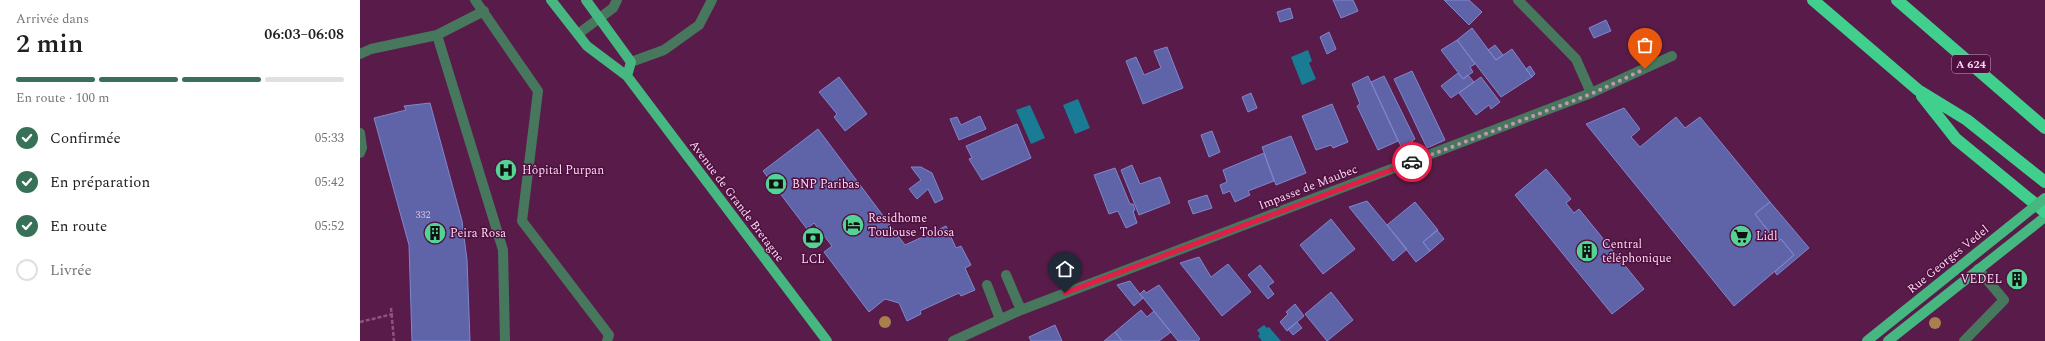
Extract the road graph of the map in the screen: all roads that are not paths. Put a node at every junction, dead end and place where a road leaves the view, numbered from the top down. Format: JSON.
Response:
{"nodes":[{"id":1,"x":476,"y":0,"type":"edge"},
{"id":2,"x":551,"y":0,"type":"edge"},
{"id":3,"x":586,"y":0,"type":"edge"},
{"id":4,"x":617,"y":0,"type":"edge"},
{"id":5,"x":712,"y":0,"type":"edge"},
{"id":6,"x":1518,"y":0,"type":"edge"},
{"id":7,"x":1814,"y":0,"type":"edge"},
{"id":8,"x":1897,"y":0,"type":"edge"},
{"id":9,"x":484,"y":11,"type":"junction"},
{"id":10,"x":599,"y":19,"type":"junction"},
{"id":11,"x":578,"y":34,"type":"junction"},
{"id":12,"x":437,"y":35,"type":"junction"},
{"id":13,"x":360,"y":54,"type":"edge"},
{"id":14,"x":1672,"y":56,"type":"dead end"},
{"id":15,"x":631,"y":62,"type":"junction"},
{"id":16,"x":627,"y":76,"type":"junction"},
{"id":17,"x":1918,"y":90,"type":"junction"},
{"id":18,"x":1591,"y":94,"type":"junction"},
{"id":19,"x":2045,"y":128,"type":"edge"},
{"id":20,"x":360,"y":133,"type":"edge"},
{"id":21,"x":360,"y":153,"type":"edge"},
{"id":22,"x":2045,"y":182,"type":"edge"},
{"id":23,"x":2045,"y":198,"type":"edge"},
{"id":24,"x":2045,"y":212,"type":"edge"},
{"id":25,"x":2045,"y":216,"type":"edge"},
{"id":26,"x":1978,"y":270,"type":"junction"},
{"id":27,"x":1006,"y":275,"type":"dead end"},
{"id":28,"x":988,"y":285,"type":"dead end"},
{"id":29,"x":1021,"y":310,"type":"junction"},
{"id":30,"x":1000,"y":319,"type":"junction"},
{"id":31,"x":505,"y":341,"type":"edge"},
{"id":32,"x":607,"y":341,"type":"edge"},
{"id":33,"x":827,"y":341,"type":"edge"},
{"id":34,"x":953,"y":341,"type":"edge"},
{"id":35,"x":1867,"y":341,"type":"edge"},
{"id":36,"x":1888,"y":341,"type":"edge"},
{"id":37,"x":1964,"y":341,"type":"edge"}],
"edges":[{"from":1,"to":9,"type":"street"},
{"from":2,"to":11,"type":"main road","name":"Avenue de Grande Bretagne"},
{"from":3,"to":10,"type":"main road"},
{"from":4,"to":10,"type":"street"},
{"from":5,"to":15,"type":"street"},
{"from":6,"to":18,"type":"street"},
{"from":7,"to":17,"type":"highway"},
{"from":8,"to":19,"type":"highway","number":"A 624"},
{"from":9,"to":12,"type":"street"},
{"from":9,"to":32,"type":"street"},
{"from":10,"to":11,"type":"street"},
{"from":10,"to":15,"type":"main road"},
{"from":11,"to":16,"type":"main road","name":"Avenue de Grande Bretagne"},
{"from":12,"to":13,"type":"street"},
{"from":12,"to":31,"type":"street"},
{"from":14,"to":18,"type":"street","name":"Impasse de Maubec"},
{"from":15,"to":16,"type":"main road"},
{"from":16,"to":33,"type":"main road","name":"Avenue de Grande Bretagne"},
{"from":17,"to":22,"type":"highway"},
{"from":17,"to":24,"type":"highway"},
{"from":18,"to":29,"type":"street","name":"Impasse de Maubec"},
{"from":20,"to":21,"type":"street"},
{"from":23,"to":35,"type":"main road","name":"Rue Georges Vedel","bridge":true},
{"from":25,"to":26,"type":"main road"},
{"from":26,"to":36,"type":"main road"},
{"from":26,"to":37,"type":"street"},
{"from":27,"to":29,"type":"street"},
{"from":28,"to":30,"type":"street"},
{"from":29,"to":30,"type":"street","name":"Impasse de Maubec"},
{"from":30,"to":34,"type":"street","name":"Impasse de Maubec"}]}
